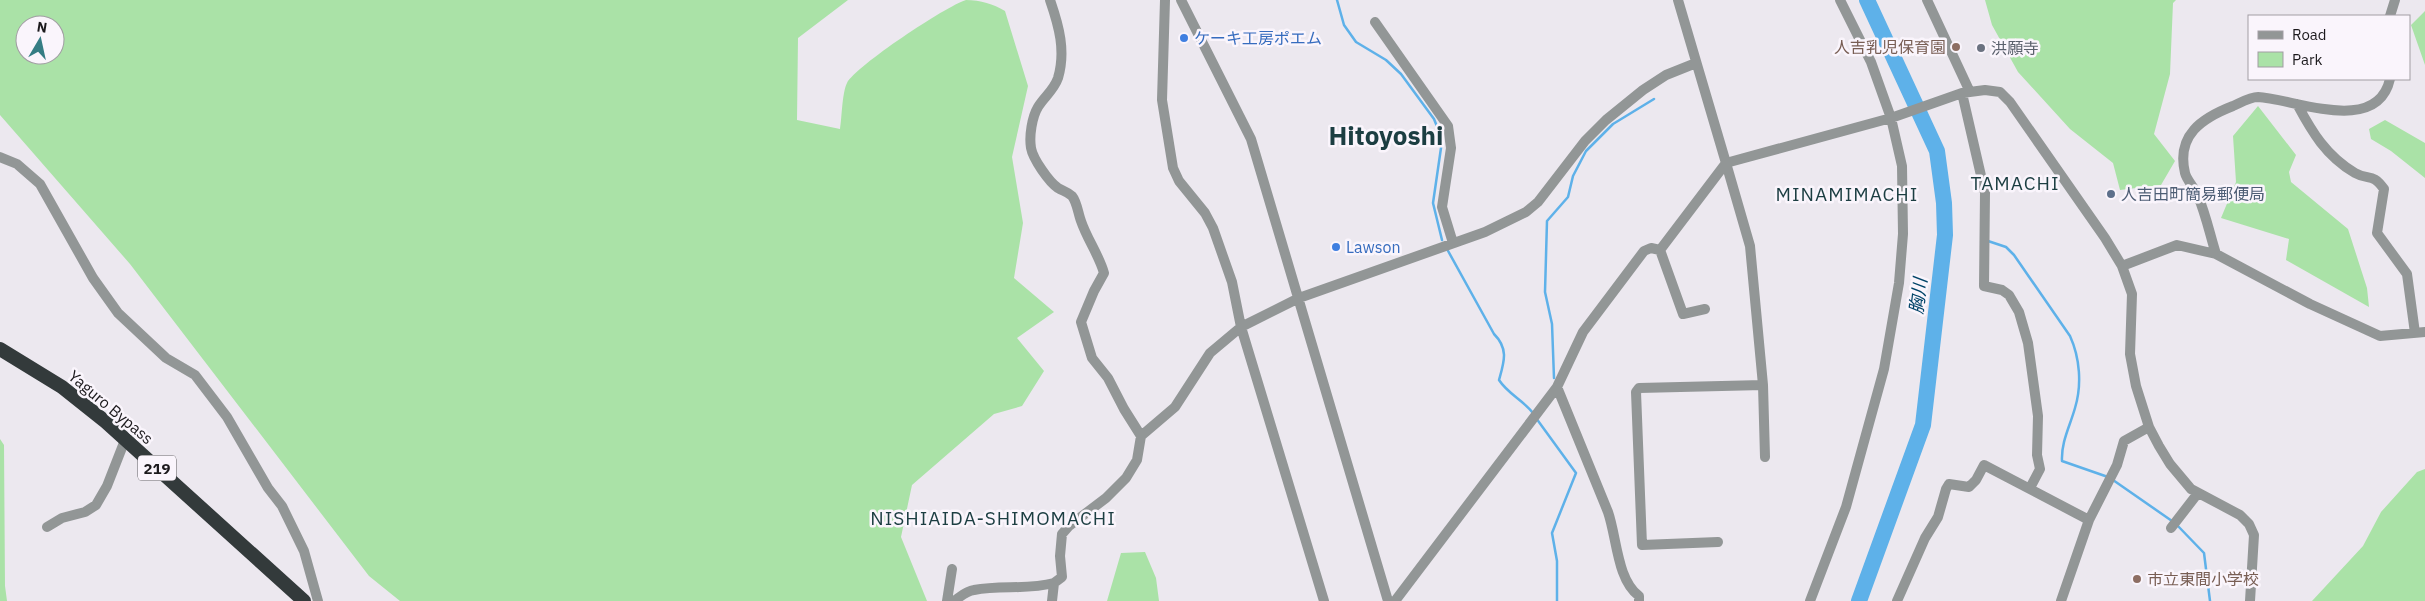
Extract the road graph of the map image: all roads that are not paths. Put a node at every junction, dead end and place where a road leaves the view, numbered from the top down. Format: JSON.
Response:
{"nodes":[{"id":1,"x":1050,"y":0,"type":"edge"},
{"id":2,"x":1165,"y":0,"type":"edge"},
{"id":3,"x":1181,"y":0,"type":"edge"},
{"id":4,"x":1678,"y":0,"type":"edge"},
{"id":5,"x":1840,"y":0,"type":"edge"},
{"id":6,"x":1927,"y":0,"type":"edge"},
{"id":7,"x":2395,"y":0,"type":"edge"},
{"id":8,"x":2390,"y":15,"type":"edge"},
{"id":9,"x":1375,"y":22,"type":"dead end"},
{"id":10,"x":1696,"y":63,"type":"junction"},
{"id":11,"x":2390,"y":80,"type":"edge"},
{"id":12,"x":1966,"y":92,"type":"junction"},
{"id":13,"x":2297,"y":104,"type":"junction"},
{"id":14,"x":1895,"y":116,"type":"junction"},
{"id":15,"x":0,"y":158,"type":"edge"},
{"id":16,"x":1726,"y":163,"type":"junction"},
{"id":17,"x":1453,"y":243,"type":"junction"},
{"id":18,"x":1660,"y":250,"type":"junction"},
{"id":19,"x":2216,"y":254,"type":"junction"},
{"id":20,"x":2122,"y":266,"type":"junction"},
{"id":21,"x":1298,"y":298,"type":"junction"},
{"id":22,"x":1705,"y":309,"type":"dead end"},
{"id":23,"x":1241,"y":327,"type":"junction"},
{"id":24,"x":2420,"y":333,"type":"edge"},
{"id":25,"x":0,"y":349,"type":"edge"},
{"id":26,"x":1763,"y":385,"type":"junction"},
{"id":27,"x":1557,"y":387,"type":"junction"},
{"id":28,"x":2149,"y":427,"type":"junction"},
{"id":29,"x":1141,"y":436,"type":"junction"},
{"id":30,"x":125,"y":440,"type":"junction"},
{"id":31,"x":1765,"y":457,"type":"dead end"},
{"id":32,"x":2030,"y":488,"type":"junction"},
{"id":33,"x":2198,"y":493,"type":"junction"},
{"id":34,"x":2089,"y":520,"type":"junction"},
{"id":35,"x":47,"y":528,"type":"dead end"},
{"id":36,"x":2171,"y":528,"type":"dead end"},
{"id":37,"x":1718,"y":542,"type":"dead end"},
{"id":38,"x":952,"y":569,"type":"dead end"},
{"id":39,"x":1054,"y":583,"type":"junction"},
{"id":40,"x":304,"y":601,"type":"edge"},
{"id":41,"x":318,"y":601,"type":"edge"},
{"id":42,"x":947,"y":601,"type":"edge"},
{"id":43,"x":954,"y":601,"type":"edge"},
{"id":44,"x":1052,"y":601,"type":"edge"},
{"id":45,"x":1324,"y":601,"type":"edge"},
{"id":46,"x":1388,"y":601,"type":"edge"},
{"id":47,"x":1395,"y":601,"type":"edge"},
{"id":48,"x":1639,"y":601,"type":"edge"},
{"id":49,"x":1810,"y":601,"type":"edge"},
{"id":50,"x":1896,"y":601,"type":"edge"},
{"id":51,"x":2061,"y":601,"type":"edge"},
{"id":52,"x":2250,"y":601,"type":"edge"}],
"edges":[{"from":1,"to":29,"type":"street"},
{"from":2,"to":23,"type":"street"},
{"from":3,"to":21,"type":"street"},
{"from":4,"to":10,"type":"street"},
{"from":5,"to":14,"type":"street"},
{"from":6,"to":12,"type":"street"},
{"from":7,"to":8,"type":"street"},
{"from":9,"to":17,"type":"street"},
{"from":10,"to":16,"type":"street"},
{"from":10,"to":17,"type":"street"},
{"from":11,"to":13,"type":"street"},
{"from":12,"to":14,"type":"street"},
{"from":12,"to":20,"type":"street"},
{"from":12,"to":32,"type":"street"},
{"from":13,"to":19,"type":"street"},
{"from":13,"to":24,"type":"street"},
{"from":14,"to":16,"type":"street"},
{"from":14,"to":49,"type":"street"},
{"from":15,"to":41,"type":"street"},
{"from":16,"to":18,"type":"street"},
{"from":16,"to":26,"type":"street"},
{"from":17,"to":21,"type":"street"},
{"from":18,"to":22,"type":"street"},
{"from":18,"to":27,"type":"street"},
{"from":19,"to":20,"type":"street"},
{"from":19,"to":24,"type":"street"},
{"from":20,"to":28,"type":"street"},
{"from":21,"to":23,"type":"street"},
{"from":21,"to":46,"type":"street"},
{"from":23,"to":29,"type":"street"},
{"from":23,"to":45,"type":"street"},
{"from":25,"to":30,"type":"highway","name":"Yaguro Bypass","number":"219"},
{"from":26,"to":31,"type":"street"},
{"from":26,"to":37,"type":"street"},
{"from":27,"to":47,"type":"street"},
{"from":27,"to":48,"type":"street"},
{"from":28,"to":33,"type":"street"},
{"from":28,"to":34,"type":"street"},
{"from":29,"to":39,"type":"street"},
{"from":30,"to":35,"type":"street"},
{"from":30,"to":40,"type":"highway","name":"Yaguro Bypass","number":"219"},
{"from":32,"to":34,"type":"street"},
{"from":32,"to":50,"type":"street"},
{"from":33,"to":36,"type":"street"},
{"from":33,"to":52,"type":"street"},
{"from":34,"to":51,"type":"street"},
{"from":38,"to":42,"type":"street"},
{"from":39,"to":43,"type":"street"},
{"from":39,"to":44,"type":"street"}]}
